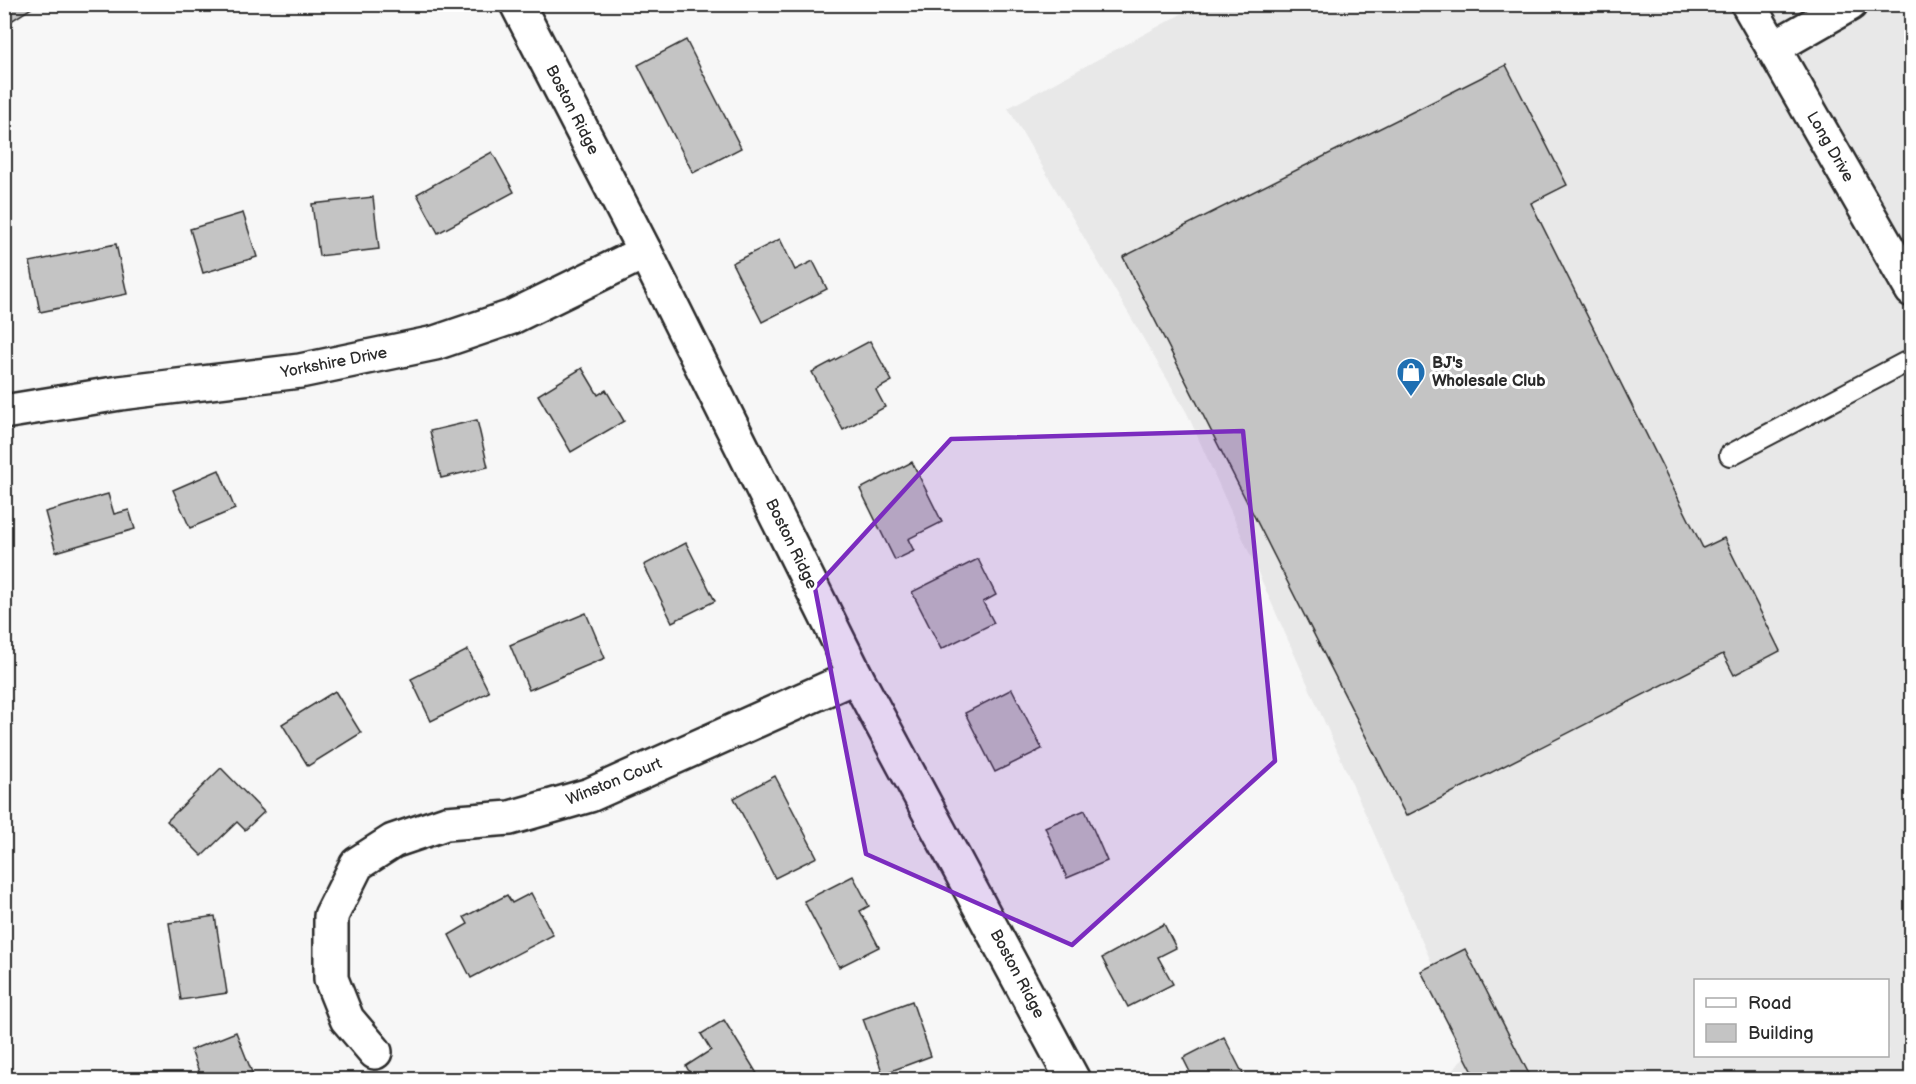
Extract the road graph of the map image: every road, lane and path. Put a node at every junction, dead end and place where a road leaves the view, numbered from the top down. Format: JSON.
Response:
{"nodes":[{"id":1,"x":517,"y":4,"type":"edge"},
{"id":2,"x":1748,"y":4,"type":"edge"},
{"id":3,"x":1850,"y":4,"type":"edge"},
{"id":4,"x":1773,"y":48,"type":"junction"},
{"id":5,"x":645,"y":252,"type":"junction"},
{"id":6,"x":1911,"y":290,"type":"edge"},
{"id":7,"x":1911,"y":359,"type":"edge"},
{"id":8,"x":4,"y":412,"type":"edge"},
{"id":9,"x":1730,"y":455,"type":"dead end"},
{"id":10,"x":856,"y":676,"type":"junction"},
{"id":11,"x":375,"y":1052,"type":"dead end"},
{"id":12,"x":1073,"y":1080,"type":"edge"}],
"edges":[{"from":1,"to":5,"type":"street","name":"Boston Ridge"},
{"from":2,"to":4,"type":"street","name":"Long Drive"},
{"from":3,"to":4,"type":"street"},
{"from":4,"to":6,"type":"street","name":"Long Drive"},
{"from":5,"to":8,"type":"street","name":"Yorkshire Drive"},
{"from":5,"to":10,"type":"street","name":"Boston Ridge"},
{"from":7,"to":9,"type":"lane"},
{"from":10,"to":11,"type":"street","name":"Winston Court"},
{"from":10,"to":12,"type":"street","name":"Boston Ridge"}]}
